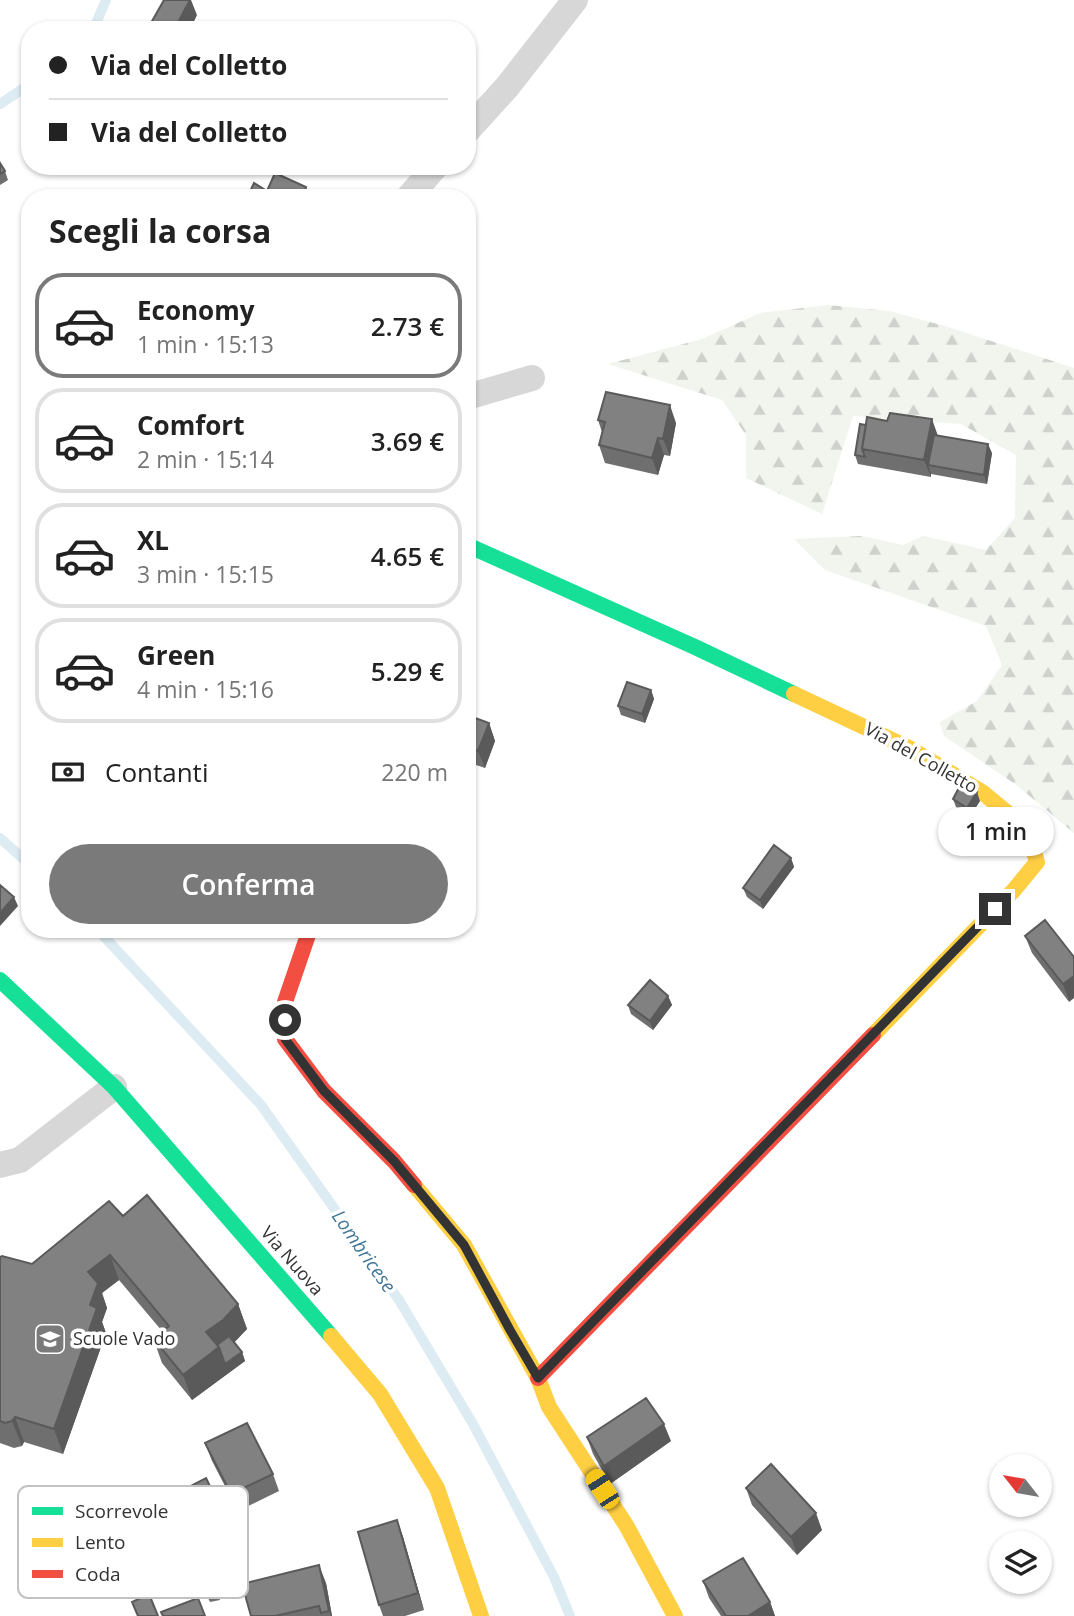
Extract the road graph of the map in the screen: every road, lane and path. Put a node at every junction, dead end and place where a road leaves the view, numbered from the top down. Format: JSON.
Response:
{"nodes":[{"id":1,"x":575,"y":0,"type":"edge"},
{"id":2,"x":476,"y":121,"type":"edge"},
{"id":3,"x":428,"y":175,"type":"edge"},
{"id":4,"x":416,"y":189,"type":"edge"},
{"id":5,"x":532,"y":378,"type":"dead end"},
{"id":6,"x":476,"y":394,"type":"edge"},
{"id":7,"x":476,"y":549,"type":"edge"},
{"id":8,"x":307,"y":938,"type":"edge"},
{"id":9,"x":0,"y":980,"type":"edge"},
{"id":10,"x":114,"y":1087,"type":"junction"},
{"id":11,"x":0,"y":1165,"type":"edge"},
{"id":12,"x":538,"y":1378,"type":"junction"},
{"id":13,"x":481,"y":1616,"type":"edge"},
{"id":14,"x":675,"y":1616,"type":"edge"}],
"edges":[{"from":1,"to":2,"type":"street"},
{"from":3,"to":4,"type":"street"},
{"from":5,"to":6,"type":"street"},
{"from":7,"to":12,"type":"street","name":"Via del Colletto"},
{"from":8,"to":12,"type":"street"},
{"from":9,"to":10,"type":"street","name":"Via Nuova"},
{"from":10,"to":11,"type":"street"},
{"from":10,"to":13,"type":"street","name":"Via Nuova"},
{"from":12,"to":14,"type":"street"}]}
